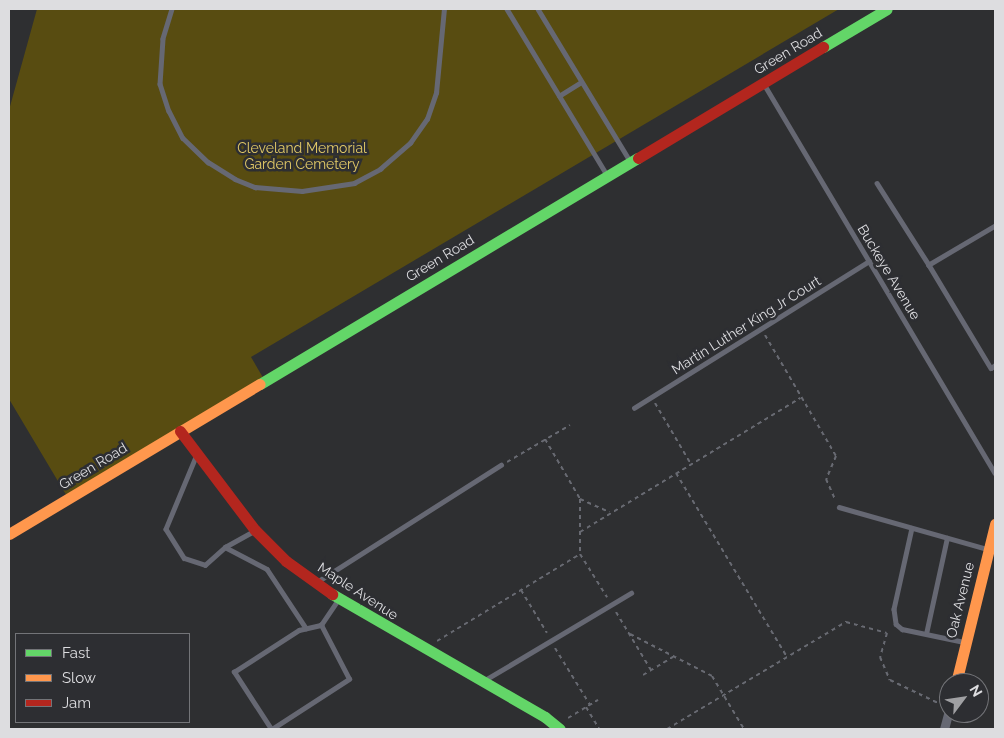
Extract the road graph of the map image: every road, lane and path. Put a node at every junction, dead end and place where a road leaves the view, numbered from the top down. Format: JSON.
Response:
{"nodes":[{"id":1,"x":172,"y":9,"type":"edge"},
{"id":2,"x":444,"y":9,"type":"edge"},
{"id":3,"x":507,"y":9,"type":"edge"},
{"id":4,"x":538,"y":9,"type":"edge"},
{"id":5,"x":887,"y":9,"type":"edge"},
{"id":6,"x":582,"y":82,"type":"junction"},
{"id":7,"x":763,"y":83,"type":"junction"},
{"id":8,"x":559,"y":96,"type":"junction"},
{"id":9,"x":631,"y":162,"type":"junction"},
{"id":10,"x":608,"y":176,"type":"junction"},
{"id":11,"x":877,"y":183,"type":"dead end"},
{"id":12,"x":995,"y":226,"type":"edge"},
{"id":13,"x":869,"y":261,"type":"junction"},
{"id":14,"x":929,"y":265,"type":"junction"},
{"id":15,"x":762,"y":328,"type":"junction"},
{"id":16,"x":995,"y":366,"type":"edge"},
{"id":17,"x":652,"y":397,"type":"junction"},
{"id":18,"x":800,"y":398,"type":"junction"},
{"id":19,"x":634,"y":408,"type":"dead end"},
{"id":20,"x":570,"y":425,"type":"dead end"},
{"id":21,"x":180,"y":431,"type":"junction"},
{"id":22,"x":545,"y":439,"type":"junction"},
{"id":23,"x":197,"y":454,"type":"junction"},
{"id":24,"x":691,"y":464,"type":"junction"},
{"id":25,"x":501,"y":466,"type":"joint"},
{"id":26,"x":676,"y":473,"type":"junction"},
{"id":27,"x":995,"y":473,"type":"edge"},
{"id":28,"x":580,"y":499,"type":"junction"},
{"id":29,"x":839,"y":508,"type":"joint"},
{"id":30,"x":608,"y":512,"type":"junction"},
{"id":31,"x":995,"y":524,"type":"edge"},
{"id":32,"x":912,"y":528,"type":"junction"},
{"id":33,"x":255,"y":530,"type":"junction"},
{"id":34,"x":580,"y":532,"type":"junction"},
{"id":35,"x":9,"y":534,"type":"edge"},
{"id":36,"x":947,"y":538,"type":"junction"},
{"id":37,"x":225,"y":547,"type":"junction"},
{"id":38,"x":988,"y":550,"type":"junction"},
{"id":39,"x":316,"y":582,"type":"junction"},
{"id":40,"x":631,"y":593,"type":"dead end"},
{"id":41,"x":339,"y":599,"type":"junction"},
{"id":42,"x":320,"y":625,"type":"junction"},
{"id":43,"x":306,"y":628,"type":"junction"},
{"id":44,"x":630,"y":634,"type":"dead end"},
{"id":45,"x":926,"y":634,"type":"junction"},
{"id":46,"x":965,"y":643,"type":"junction"},
{"id":47,"x":423,"y":649,"type":"junction"},
{"id":48,"x":786,"y":656,"type":"junction"},
{"id":49,"x":674,"y":657,"type":"junction"},
{"id":50,"x":958,"y":673,"type":"edge"},
{"id":51,"x":643,"y":675,"type":"dead end"},
{"id":52,"x":482,"y":682,"type":"junction"},
{"id":53,"x":723,"y":695,"type":"junction"},
{"id":54,"x":598,"y":700,"type":"dead end"},
{"id":55,"x":939,"y":704,"type":"edge"},
{"id":56,"x":586,"y":707,"type":"junction"},
{"id":57,"x":557,"y":727,"type":"edge"},
{"id":58,"x":272,"y":729,"type":"edge"},
{"id":59,"x":599,"y":729,"type":"edge"},
{"id":60,"x":666,"y":729,"type":"edge"},
{"id":61,"x":744,"y":729,"type":"edge"}],
"edges":[{"from":1,"to":2,"type":"lane"},
{"from":3,"to":8,"type":"lane"},
{"from":4,"to":6,"type":"lane"},
{"from":5,"to":7,"type":"main road","name":"Green Road"},
{"from":6,"to":8,"type":"lane"},
{"from":6,"to":9,"type":"lane"},
{"from":7,"to":9,"type":"main road","name":"Green Road"},
{"from":7,"to":13,"type":"lane","name":"Buckeye Avenue"},
{"from":8,"to":10,"type":"lane"},
{"from":9,"to":10,"type":"main road","name":"Green Road"},
{"from":10,"to":21,"type":"main road","name":"Green Road"},
{"from":11,"to":14,"type":"lane"},
{"from":12,"to":14,"type":"lane"},
{"from":13,"to":15,"type":"lane","name":"Martin Luther King Jr Court"},
{"from":13,"to":27,"type":"lane","name":"Buckeye Avenue"},
{"from":14,"to":16,"type":"lane"},
{"from":15,"to":17,"type":"lane","name":"Martin Luther King Jr Court"},
{"from":15,"to":18,"type":"path"},
{"from":17,"to":19,"type":"lane","name":"Martin Luther King Jr Court"},
{"from":17,"to":24,"type":"path"},
{"from":18,"to":24,"type":"path"},
{"from":18,"to":29,"type":"path"},
{"from":20,"to":22,"type":"path"},
{"from":21,"to":23,"type":"main road","name":"Maple Avenue"},
{"from":21,"to":35,"type":"main road","name":"Green Road"},
{"from":22,"to":25,"type":"path"},
{"from":22,"to":28,"type":"path"},
{"from":23,"to":33,"type":"main road","name":"Maple Avenue"},
{"from":23,"to":37,"type":"lane"},
{"from":24,"to":26,"type":"path"},
{"from":25,"to":39,"type":"lane"},
{"from":26,"to":30,"type":"path"},
{"from":26,"to":48,"type":"path"},
{"from":28,"to":30,"type":"path"},
{"from":28,"to":34,"type":"path"},
{"from":29,"to":32,"type":"lane"},
{"from":30,"to":34,"type":"path"},
{"from":31,"to":38,"type":"main road","name":"Oak Avenue"},
{"from":32,"to":36,"type":"lane"},
{"from":32,"to":45,"type":"lane"},
{"from":33,"to":37,"type":"lane"},
{"from":33,"to":39,"type":"main road","name":"Maple Avenue"},
{"from":34,"to":47,"type":"path"},
{"from":36,"to":38,"type":"lane"},
{"from":36,"to":45,"type":"lane"},
{"from":37,"to":43,"type":"lane"},
{"from":38,"to":46,"type":"main road","name":"Oak Avenue"},
{"from":39,"to":41,"type":"main road","name":"Maple Avenue"},
{"from":40,"to":52,"type":"lane"},
{"from":41,"to":42,"type":"lane"},
{"from":41,"to":47,"type":"main road","name":"Maple Avenue"},
{"from":42,"to":43,"type":"lane"},
{"from":42,"to":58,"type":"lane"},
{"from":43,"to":58,"type":"lane"},
{"from":44,"to":49,"type":"path"},
{"from":45,"to":46,"type":"lane"},
{"from":46,"to":50,"type":"main road","name":"Oak Avenue"},
{"from":47,"to":52,"type":"main road","name":"Maple Avenue"},
{"from":48,"to":53,"type":"path"},
{"from":48,"to":55,"type":"path"},
{"from":49,"to":51,"type":"path"},
{"from":49,"to":53,"type":"path"},
{"from":52,"to":57,"type":"main road","name":"Maple Avenue"},
{"from":53,"to":60,"type":"path"},
{"from":53,"to":61,"type":"path"},
{"from":54,"to":56,"type":"path"},
{"from":56,"to":57,"type":"path"},
{"from":56,"to":59,"type":"path"}]}
